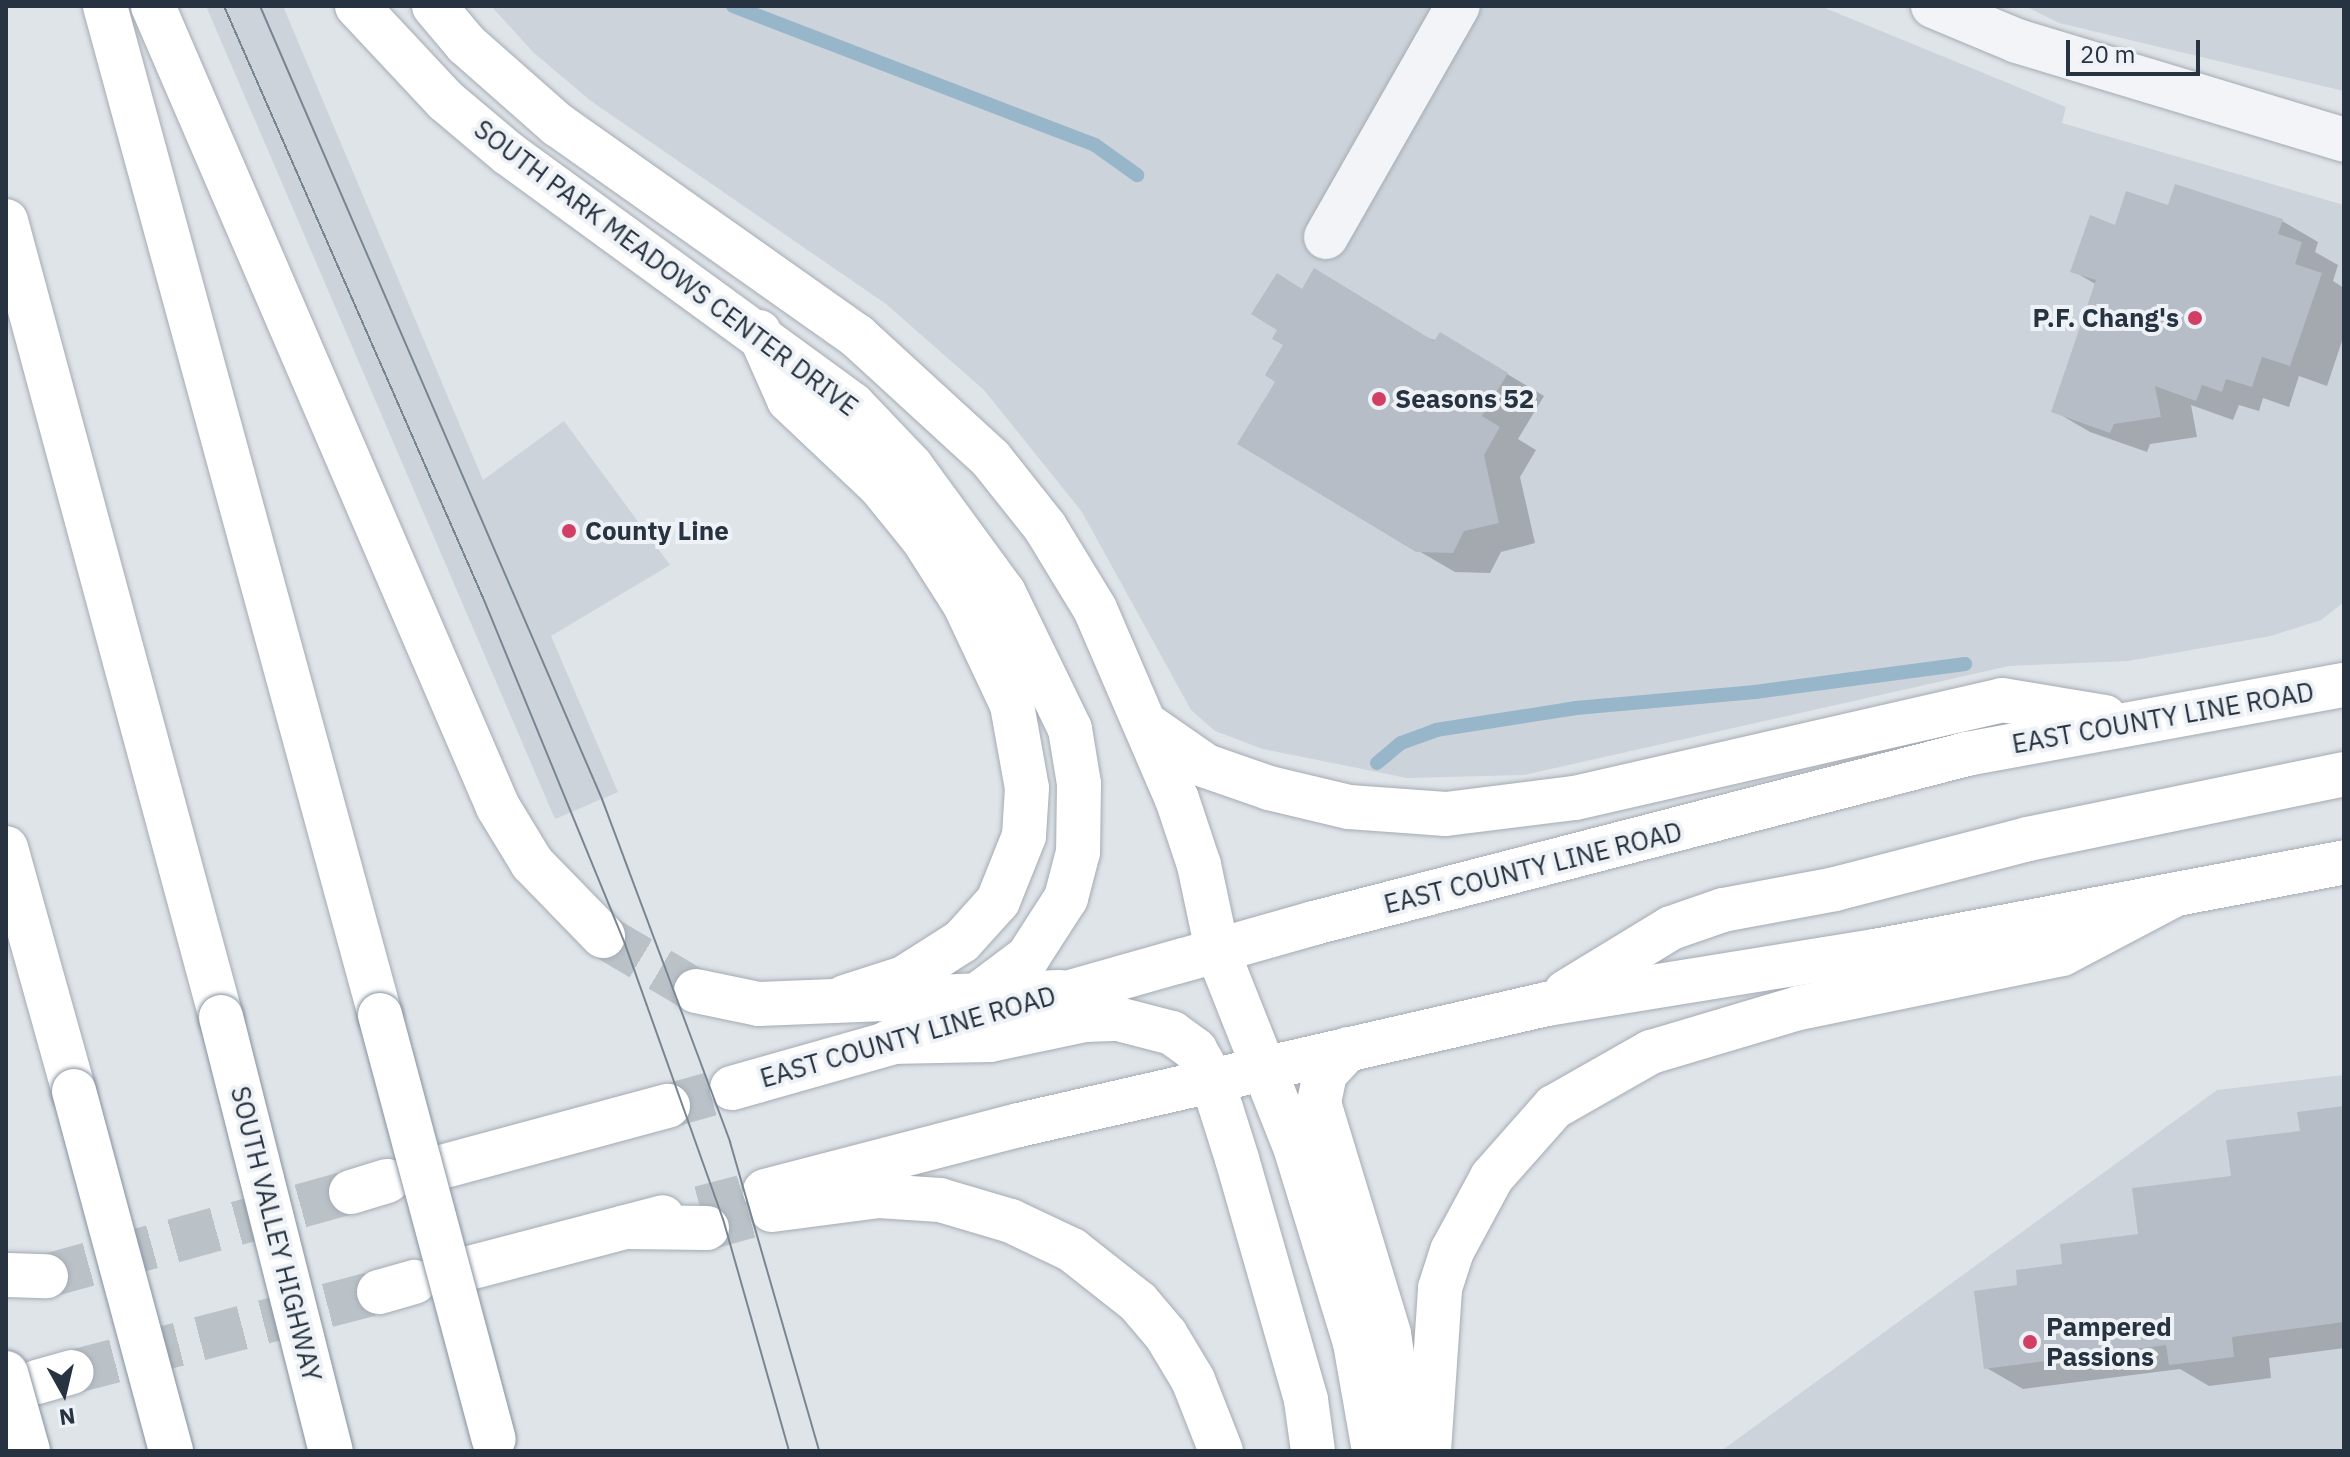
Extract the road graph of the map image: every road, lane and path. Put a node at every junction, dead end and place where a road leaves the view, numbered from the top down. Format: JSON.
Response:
{"nodes":[{"id":1,"x":105,"y":6,"type":"edge"},
{"id":2,"x":153,"y":6,"type":"edge"},
{"id":3,"x":357,"y":6,"type":"edge"},
{"id":4,"x":434,"y":6,"type":"edge"},
{"id":5,"x":1458,"y":6,"type":"edge"},
{"id":6,"x":1933,"y":6,"type":"edge"},
{"id":7,"x":2324,"y":135,"type":"edge"},
{"id":8,"x":2344,"y":159,"type":"edge"},
{"id":9,"x":6,"y":221,"type":"edge"},
{"id":10,"x":1326,"y":237,"type":"dead end"},
{"id":11,"x":759,"y":332,"type":"junction"},
{"id":12,"x":2344,"y":675,"type":"edge"},
{"id":13,"x":2344,"y":685,"type":"edge"},
{"id":14,"x":2276,"y":695,"type":"junction"},
{"id":15,"x":2135,"y":722,"type":"junction"},
{"id":16,"x":1145,"y":724,"type":"junction"},
{"id":17,"x":2344,"y":774,"type":"edge"},
{"id":18,"x":6,"y":848,"type":"edge"},
{"id":19,"x":2344,"y":862,"type":"edge"},
{"id":20,"x":2174,"y":895,"type":"junction"},
{"id":21,"x":603,"y":936,"type":"tunnel mouth"},
{"id":22,"x":1217,"y":950,"type":"junction"},
{"id":23,"x":696,"y":991,"type":"tunnel mouth"},
{"id":24,"x":983,"y":992,"type":"junction"},
{"id":25,"x":1060,"y":992,"type":"junction"},
{"id":26,"x":845,"y":997,"type":"junction"},
{"id":27,"x":1547,"y":1004,"type":"junction"},
{"id":28,"x":889,"y":1042,"type":"junction"},
{"id":29,"x":1348,"y":1049,"type":"junction"},
{"id":30,"x":1267,"y":1067,"type":"junction"},
{"id":31,"x":1212,"y":1080,"type":"junction"},
{"id":32,"x":732,"y":1088,"type":"tunnel mouth"},
{"id":33,"x":668,"y":1106,"type":"tunnel mouth"},
{"id":34,"x":445,"y":1166,"type":"dead end"},
{"id":35,"x":704,"y":1218,"type":"tunnel mouth"},
{"id":36,"x":473,"y":1267,"type":"dead end"},
{"id":37,"x":39,"y":1376,"type":"edge"},
{"id":38,"x":496,"y":1445,"type":"edge"},
{"id":39,"x":28,"y":1451,"type":"edge"},
{"id":40,"x":171,"y":1451,"type":"edge"},
{"id":41,"x":331,"y":1451,"type":"edge"},
{"id":42,"x":1221,"y":1451,"type":"edge"},
{"id":43,"x":1313,"y":1451,"type":"edge"},
{"id":44,"x":1374,"y":1451,"type":"edge"},
{"id":45,"x":1406,"y":1451,"type":"edge"},
{"id":46,"x":1429,"y":1451,"type":"edge"}],
"edges":[{"from":1,"to":38,"type":"main road","bridge":true},
{"from":2,"to":21,"type":"main road"},
{"from":3,"to":11,"type":"main road","name":"SOUTH PARK MEADOWS CENTER DRIVE"},
{"from":4,"to":16,"type":"main road","name":"SOUTH PARK MEADOWS CENTER DRIVE"},
{"from":5,"to":10,"type":"street"},
{"from":6,"to":7,"type":"street"},
{"from":7,"to":8,"type":"street"},
{"from":9,"to":41,"type":"main road","name":"SOUTH VALLEY HIGHWAY","bridge":true},
{"from":11,"to":24,"type":"main road","name":"SOUTH PARK MEADOWS CENTER DRIVE"},
{"from":11,"to":26,"type":"main road"},
{"from":12,"to":14,"type":"street"},
{"from":13,"to":14,"type":"main road","name":"EAST COUNTY LINE ROAD"},
{"from":14,"to":15,"type":"main road","name":"EAST COUNTY LINE ROAD"},
{"from":15,"to":16,"type":"main road"},
{"from":15,"to":22,"type":"main road","name":"EAST COUNTY LINE ROAD"},
{"from":16,"to":22,"type":"main road","name":"SOUTH PARK MEADOWS CENTER DRIVE"},
{"from":17,"to":27,"type":"main road"},
{"from":18,"to":40,"type":"main road","bridge":true},
{"from":19,"to":20,"type":"main road"},
{"from":20,"to":27,"type":"main road"},
{"from":20,"to":46,"type":"main road"},
{"from":22,"to":25,"type":"main road","name":"EAST COUNTY LINE ROAD"},
{"from":22,"to":30,"type":"main road","name":"SOUTH PARK MEADOWS CENTER DRIVE"},
{"from":23,"to":26,"type":"main road"},
{"from":24,"to":25,"type":"main road"},
{"from":24,"to":26,"type":"main road"},
{"from":24,"to":28,"type":"main road","name":"SOUTH PARK MEADOWS CENTER DRIVE"},
{"from":25,"to":28,"type":"main road","name":"EAST COUNTY LINE ROAD"},
{"from":27,"to":29,"type":"main road"},
{"from":28,"to":31,"type":"main road"},
{"from":28,"to":32,"type":"main road","name":"EAST COUNTY LINE ROAD"},
{"from":29,"to":30,"type":"main road"},
{"from":29,"to":45,"type":"main road"},
{"from":30,"to":31,"type":"main road"},
{"from":30,"to":44,"type":"main road","name":"SOUTH PARK MEADOWS CENTER DRIVE"},
{"from":31,"to":42,"type":"main road"},
{"from":31,"to":43,"type":"main road"},
{"from":33,"to":34,"type":"main road"},
{"from":35,"to":36,"type":"main road"},
{"from":37,"to":39,"type":"main road","bridge":true}]}
